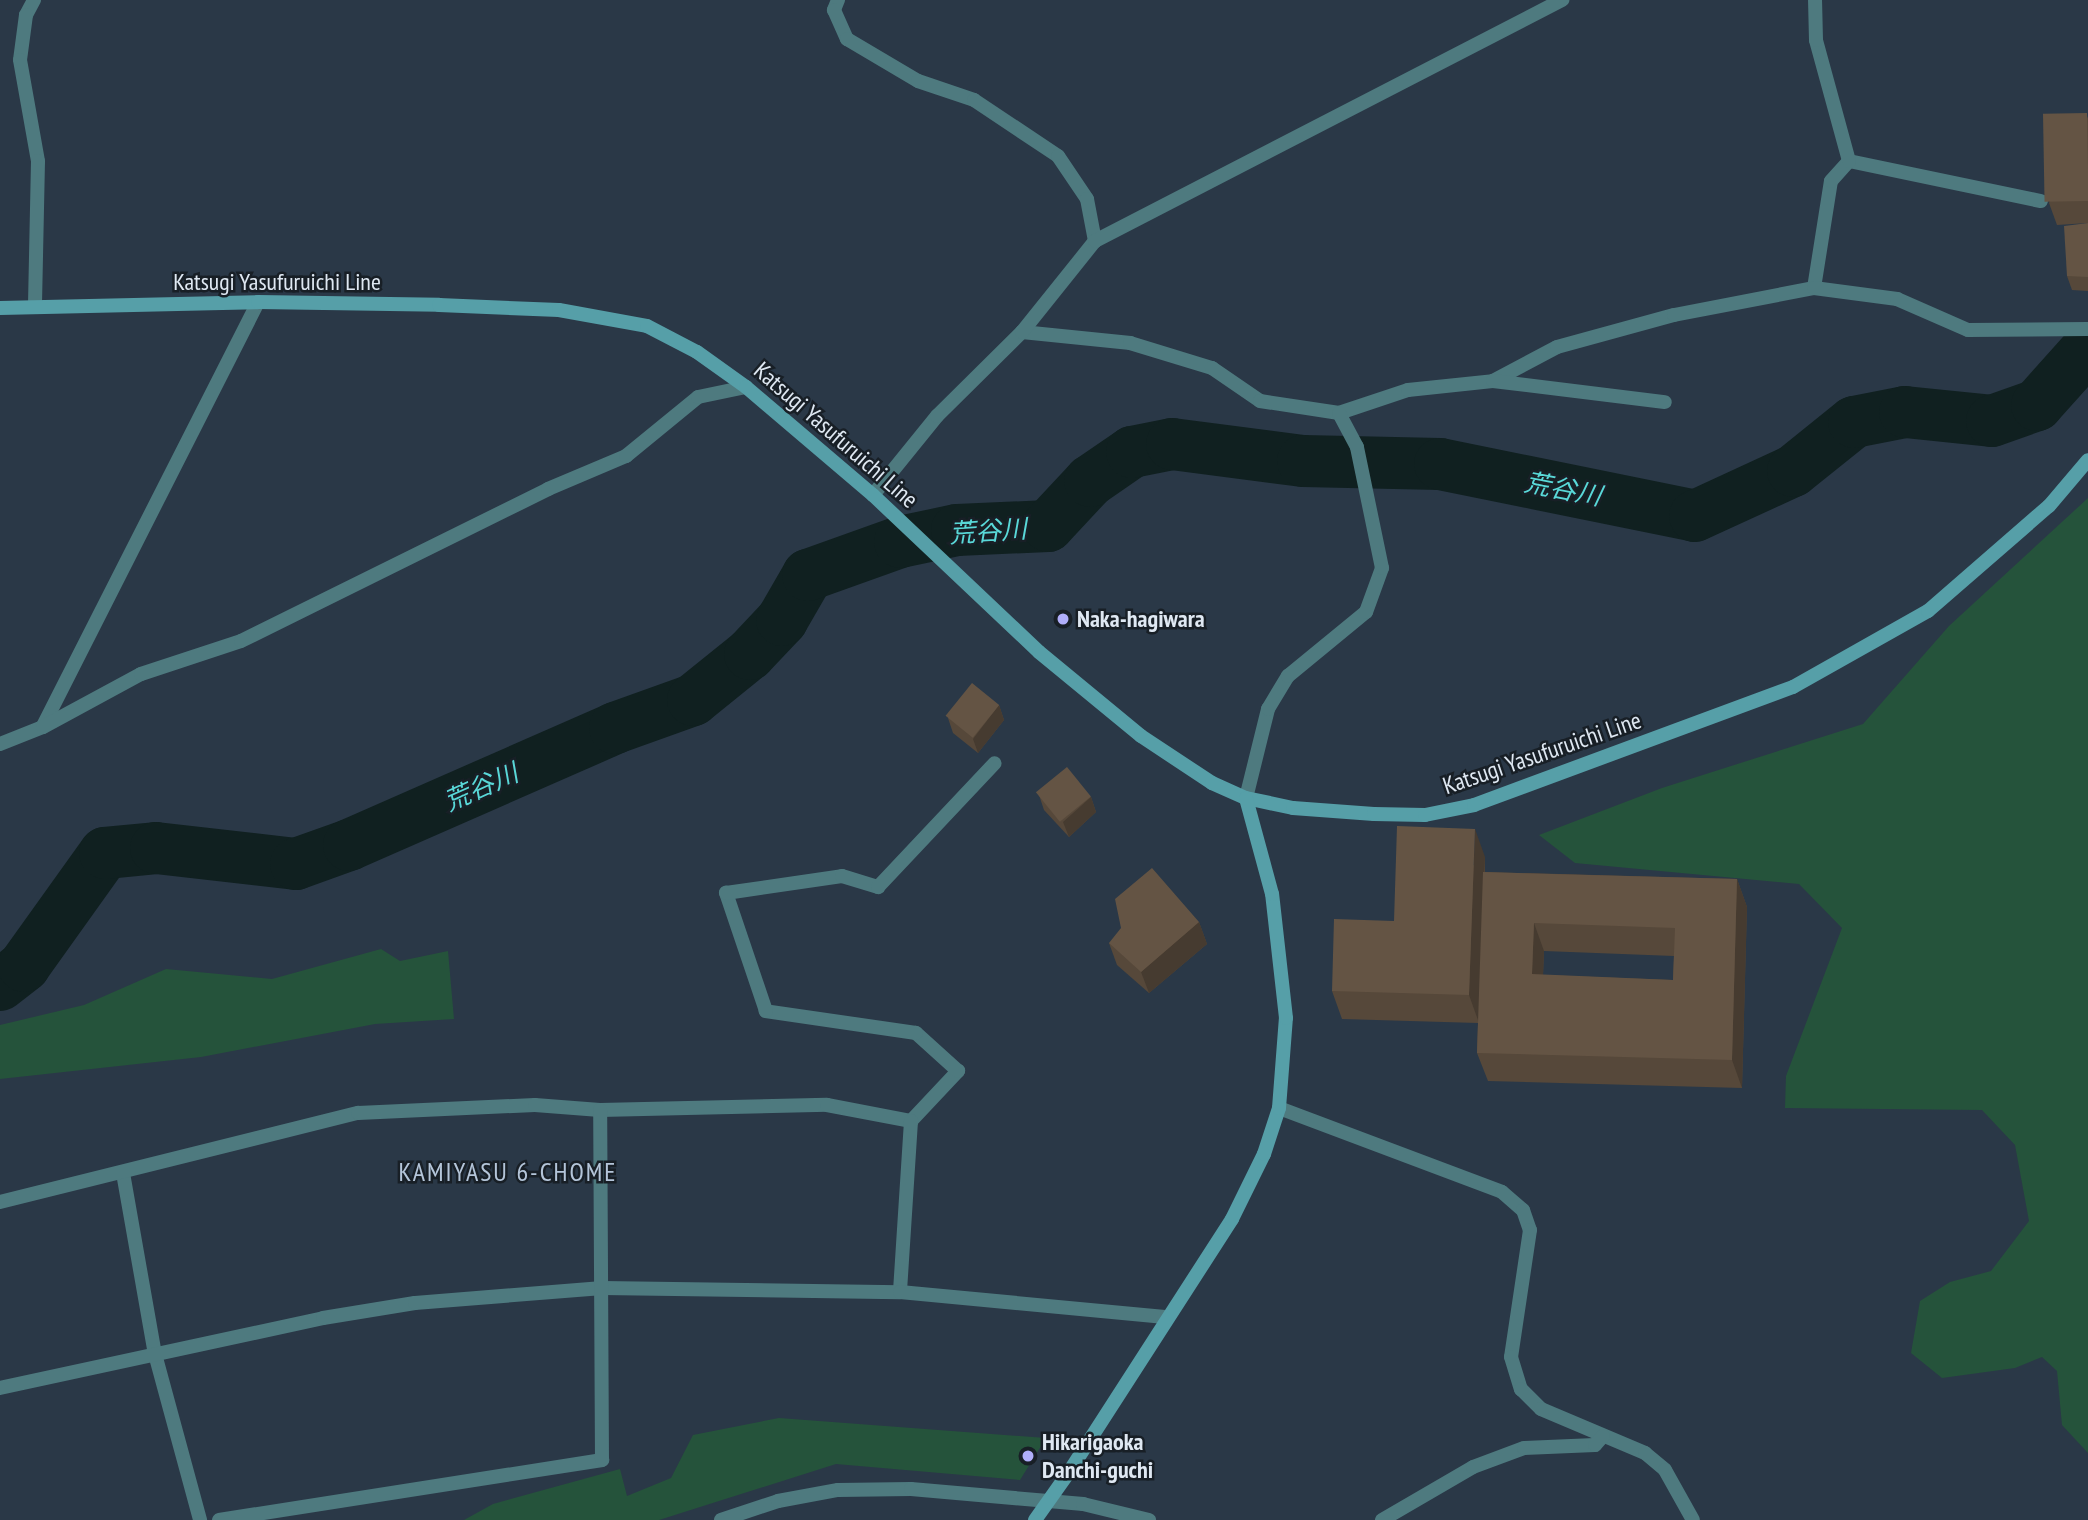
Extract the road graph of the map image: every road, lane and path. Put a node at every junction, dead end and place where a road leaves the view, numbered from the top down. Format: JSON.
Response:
{"nodes":[{"id":1,"x":34,"y":0,"type":"edge"},
{"id":2,"x":838,"y":0,"type":"edge"},
{"id":3,"x":1562,"y":0,"type":"edge"},
{"id":4,"x":1815,"y":0,"type":"edge"},
{"id":5,"x":1849,"y":161,"type":"junction"},
{"id":6,"x":2041,"y":201,"type":"dead end"},
{"id":7,"x":1095,"y":241,"type":"junction"},
{"id":8,"x":1814,"y":288,"type":"junction"},
{"id":9,"x":258,"y":302,"type":"junction"},
{"id":10,"x":35,"y":307,"type":"junction"},
{"id":11,"x":0,"y":308,"type":"edge"},
{"id":12,"x":2088,"y":329,"type":"edge"},
{"id":13,"x":1022,"y":332,"type":"junction"},
{"id":14,"x":1493,"y":381,"type":"junction"},
{"id":15,"x":747,"y":387,"type":"junction"},
{"id":16,"x":1665,"y":402,"type":"dead end"},
{"id":17,"x":1339,"y":413,"type":"junction"},
{"id":18,"x":2088,"y":460,"type":"edge"},
{"id":19,"x":873,"y":495,"type":"junction"},
{"id":20,"x":43,"y":727,"type":"junction"},
{"id":21,"x":0,"y":744,"type":"edge"},
{"id":22,"x":995,"y":763,"type":"dead end"},
{"id":23,"x":1246,"y":798,"type":"junction"},
{"id":24,"x":1279,"y":1108,"type":"junction"},
{"id":25,"x":600,"y":1110,"type":"junction"},
{"id":26,"x":911,"y":1121,"type":"junction"},
{"id":27,"x":123,"y":1173,"type":"junction"},
{"id":28,"x":0,"y":1202,"type":"edge"},
{"id":29,"x":603,"y":1288,"type":"junction"},
{"id":30,"x":900,"y":1292,"type":"junction"},
{"id":31,"x":1165,"y":1317,"type":"junction"},
{"id":32,"x":155,"y":1354,"type":"junction"},
{"id":33,"x":0,"y":1388,"type":"edge"},
{"id":34,"x":1603,"y":1436,"type":"junction"},
{"id":35,"x":200,"y":1520,"type":"edge"},
{"id":36,"x":219,"y":1520,"type":"edge"},
{"id":37,"x":721,"y":1520,"type":"edge"},
{"id":38,"x":1035,"y":1520,"type":"edge"},
{"id":39,"x":1149,"y":1520,"type":"edge"},
{"id":40,"x":1382,"y":1520,"type":"edge"},
{"id":41,"x":1693,"y":1520,"type":"edge"}],
"edges":[{"from":1,"to":10,"type":"street"},
{"from":2,"to":7,"type":"street"},
{"from":3,"to":7,"type":"street"},
{"from":4,"to":5,"type":"street"},
{"from":5,"to":6,"type":"street"},
{"from":5,"to":8,"type":"street"},
{"from":7,"to":13,"type":"street"},
{"from":8,"to":12,"type":"street"},
{"from":8,"to":14,"type":"street"},
{"from":9,"to":10,"type":"main road","name":"Katsugi Yasufuruichi Line"},
{"from":9,"to":15,"type":"main road","name":"Katsugi Yasufuruichi Line"},
{"from":9,"to":20,"type":"street"},
{"from":10,"to":11,"type":"main road","name":"Katsugi Yasufuruichi Line"},
{"from":13,"to":17,"type":"street"},
{"from":13,"to":19,"type":"street"},
{"from":14,"to":16,"type":"street"},
{"from":14,"to":17,"type":"street"},
{"from":15,"to":19,"type":"main road","name":"Katsugi Yasufuruichi Line"},
{"from":15,"to":20,"type":"street"},
{"from":17,"to":23,"type":"street"},
{"from":18,"to":23,"type":"main road","name":"Katsugi Yasufuruichi Line"},
{"from":19,"to":23,"type":"main road","name":"Katsugi Yasufuruichi Line"},
{"from":20,"to":21,"type":"street"},
{"from":22,"to":26,"type":"street"},
{"from":23,"to":24,"type":"main road"},
{"from":24,"to":31,"type":"main road"},
{"from":24,"to":34,"type":"street"},
{"from":25,"to":26,"type":"street"},
{"from":25,"to":27,"type":"street"},
{"from":25,"to":29,"type":"street"},
{"from":26,"to":30,"type":"street"},
{"from":27,"to":28,"type":"street"},
{"from":27,"to":32,"type":"street"},
{"from":29,"to":30,"type":"street"},
{"from":29,"to":32,"type":"street"},
{"from":29,"to":36,"type":"street"},
{"from":30,"to":31,"type":"street"},
{"from":31,"to":38,"type":"main road","bridge":true},
{"from":32,"to":33,"type":"street"},
{"from":32,"to":35,"type":"street"},
{"from":34,"to":40,"type":"street"},
{"from":34,"to":41,"type":"street"},
{"from":37,"to":39,"type":"street"}]}
